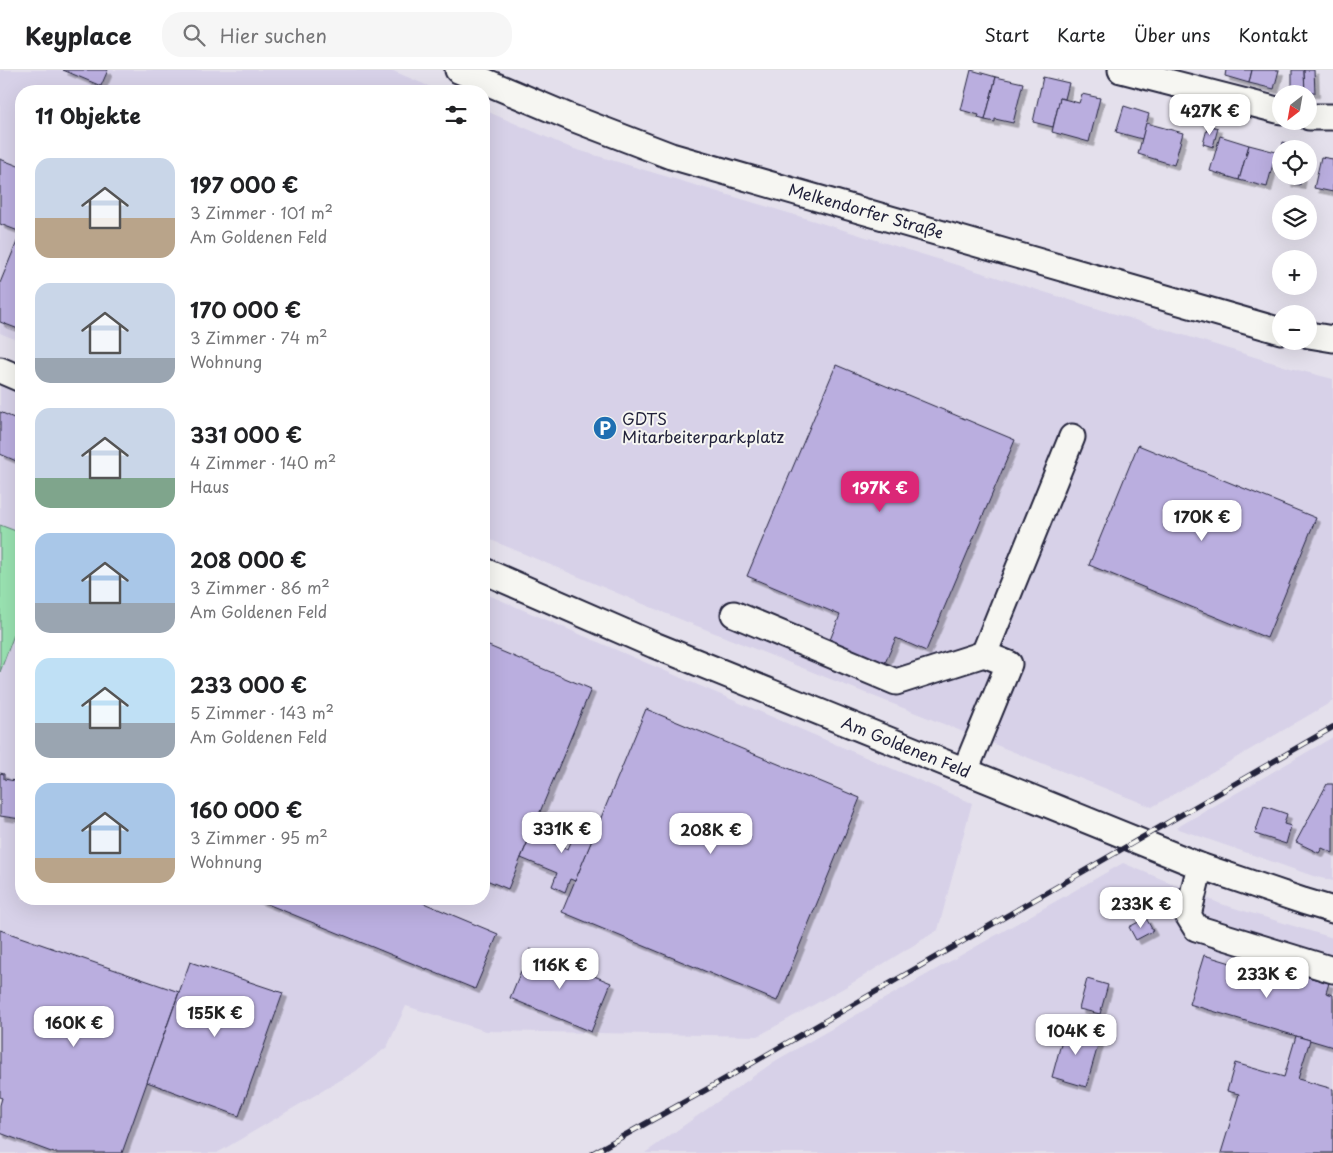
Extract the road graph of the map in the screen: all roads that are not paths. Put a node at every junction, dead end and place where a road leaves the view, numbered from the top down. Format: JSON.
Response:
{"nodes":[{"id":1,"x":458,"y":70,"type":"edge"},
{"id":2,"x":1121,"y":70,"type":"edge"},
{"id":3,"x":1272,"y":109,"type":"edge"},
{"id":4,"x":1318,"y":117,"type":"edge"},
{"id":5,"x":1333,"y":117,"type":"edge"},
{"id":6,"x":1272,"y":328,"type":"edge"},
{"id":7,"x":1317,"y":336,"type":"edge"},
{"id":8,"x":1333,"y":339,"type":"edge"},
{"id":9,"x":0,"y":370,"type":"edge"},
{"id":10,"x":15,"y":376,"type":"edge"},
{"id":11,"x":1072,"y":437,"type":"dead end"},
{"id":12,"x":490,"y":574,"type":"edge"},
{"id":13,"x":734,"y":614,"type":"dead end"},
{"id":14,"x":984,"y":654,"type":"junction"},
{"id":15,"x":965,"y":771,"type":"junction"},
{"id":16,"x":1200,"y":866,"type":"junction"},
{"id":17,"x":1333,"y":910,"type":"edge"},
{"id":18,"x":1333,"y":970,"type":"edge"}],
"edges":[{"from":1,"to":6,"type":"street","name":"Melkendorfer Straße"},
{"from":2,"to":3,"type":"street"},
{"from":4,"to":5,"type":"street"},
{"from":7,"to":8,"type":"street"},
{"from":9,"to":10,"type":"street"},
{"from":11,"to":14,"type":"street"},
{"from":12,"to":15,"type":"street","name":"Am Goldenen Feld"},
{"from":13,"to":14,"type":"street"},
{"from":14,"to":15,"type":"street"},
{"from":15,"to":16,"type":"street","name":"Am Goldenen Feld"},
{"from":16,"to":17,"type":"street","name":"Am Goldenen Feld"},
{"from":16,"to":18,"type":"street"}]}
